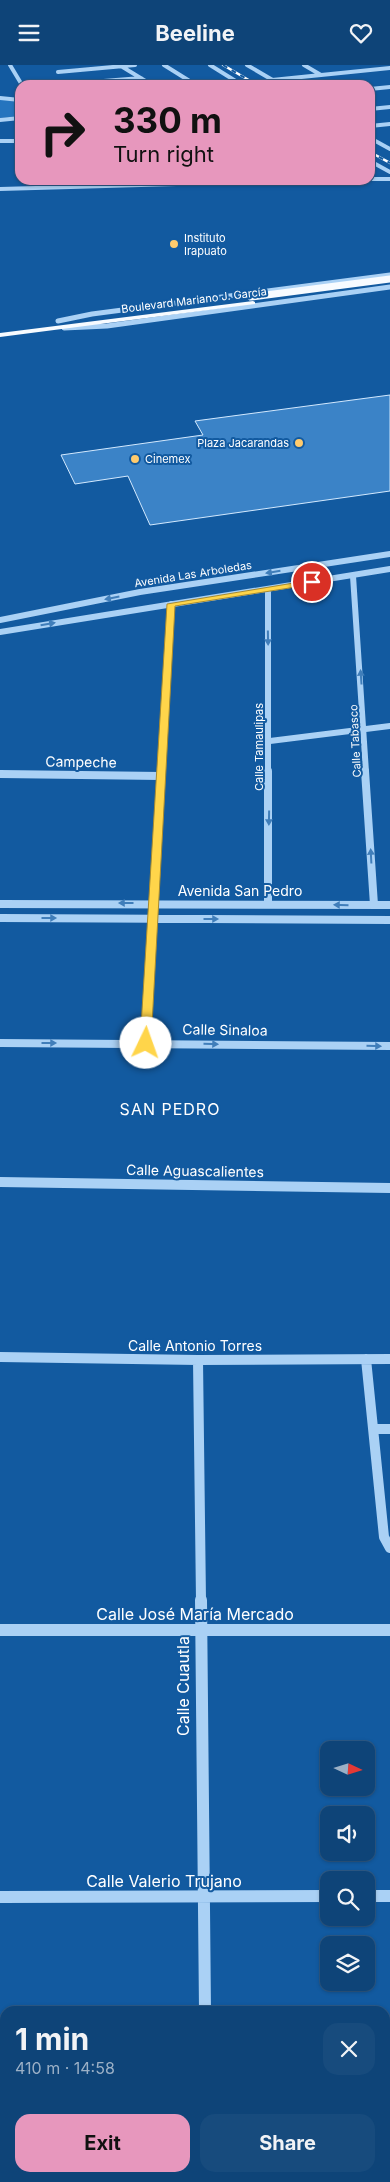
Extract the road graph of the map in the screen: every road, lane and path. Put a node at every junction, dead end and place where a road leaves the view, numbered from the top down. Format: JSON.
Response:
{"nodes":[{"id":1,"x":10,"y":65,"type":"edge"},
{"id":2,"x":53,"y":65,"type":"edge"},
{"id":3,"x":135,"y":65,"type":"edge"},
{"id":4,"x":164,"y":65,"type":"edge"},
{"id":5,"x":210,"y":65,"type":"edge"},
{"id":6,"x":247,"y":65,"type":"edge"},
{"id":7,"x":304,"y":65,"type":"edge"},
{"id":8,"x":345,"y":65,"type":"edge"},
{"id":9,"x":121,"y":66,"type":"junction"},
{"id":10,"x":390,"y":68,"type":"edge"},
{"id":11,"x":354,"y":71,"type":"junction"},
{"id":12,"x":58,"y":72,"type":"junction"},
{"id":13,"x":322,"y":75,"type":"junction"},
{"id":14,"x":141,"y":78,"type":"junction"},
{"id":15,"x":19,"y":80,"type":"edge"},
{"id":16,"x":63,"y":80,"type":"edge"},
{"id":17,"x":120,"y":80,"type":"edge"},
{"id":18,"x":144,"y":80,"type":"edge"},
{"id":19,"x":188,"y":80,"type":"edge"},
{"id":20,"x":234,"y":80,"type":"edge"},
{"id":21,"x":272,"y":80,"type":"joint"},
{"id":22,"x":390,"y":87,"type":"edge"},
{"id":23,"x":375,"y":88,"type":"edge"},
{"id":24,"x":390,"y":92,"type":"edge"},
{"id":25,"x":375,"y":94,"type":"edge"},
{"id":26,"x":0,"y":98,"type":"edge"},
{"id":27,"x":15,"y":100,"type":"edge"},
{"id":28,"x":390,"y":107,"type":"edge"},
{"id":29,"x":375,"y":108,"type":"edge"},
{"id":30,"x":15,"y":119,"type":"edge"},
{"id":31,"x":0,"y":120,"type":"edge"},
{"id":32,"x":390,"y":124,"type":"edge"},
{"id":33,"x":375,"y":126,"type":"edge"},
{"id":34,"x":0,"y":141,"type":"edge"},
{"id":35,"x":15,"y":141,"type":"edge"},
{"id":36,"x":375,"y":141,"type":"edge"},
{"id":37,"x":390,"y":149,"type":"edge"},
{"id":38,"x":375,"y":164,"type":"edge"},
{"id":39,"x":390,"y":172,"type":"edge"},
{"id":40,"x":375,"y":179,"type":"edge"},
{"id":41,"x":390,"y":179,"type":"edge"},
{"id":42,"x":124,"y":185,"type":"edge"},
{"id":43,"x":47,"y":187,"type":"joint"},
{"id":44,"x":0,"y":189,"type":"edge"},
{"id":45,"x":390,"y":275,"type":"edge"},
{"id":46,"x":390,"y":279,"type":"edge"},
{"id":47,"x":315,"y":285,"type":"junction"},
{"id":48,"x":390,"y":286,"type":"edge"},
{"id":49,"x":324,"y":296,"type":"junction"},
{"id":50,"x":252,"y":300,"type":"junction"},
{"id":51,"x":59,"y":324,"type":"junction"},
{"id":52,"x":0,"y":328,"type":"edge"},
{"id":53,"x":0,"y":335,"type":"edge"},
{"id":54,"x":390,"y":554,"type":"edge"},
{"id":55,"x":390,"y":569,"type":"edge"},
{"id":56,"x":354,"y":575,"type":"junction"},
{"id":57,"x":203,"y":583,"type":"junction"},
{"id":58,"x":268,"y":589,"type":"junction"},
{"id":59,"x":210,"y":598,"type":"junction"},
{"id":60,"x":171,"y":604,"type":"junction"},
{"id":61,"x":0,"y":620,"type":"edge"},
{"id":62,"x":0,"y":633,"type":"edge"},
{"id":63,"x":390,"y":726,"type":"edge"},
{"id":64,"x":364,"y":731,"type":"junction"},
{"id":65,"x":270,"y":741,"type":"junction"},
{"id":66,"x":0,"y":774,"type":"edge"},
{"id":67,"x":161,"y":776,"type":"junction"},
{"id":68,"x":154,"y":903,"type":"junction"},
{"id":69,"x":0,"y":904,"type":"edge"},
{"id":70,"x":268,"y":904,"type":"junction"},
{"id":71,"x":374,"y":905,"type":"junction"},
{"id":72,"x":390,"y":905,"type":"edge"},
{"id":73,"x":0,"y":918,"type":"edge"},
{"id":74,"x":153,"y":919,"type":"junction"},
{"id":75,"x":390,"y":920,"type":"edge"},
{"id":76,"x":0,"y":1043,"type":"edge"},
{"id":77,"x":146,"y":1043,"type":"junction"},
{"id":78,"x":390,"y":1046,"type":"edge"},
{"id":79,"x":0,"y":1182,"type":"edge"},
{"id":80,"x":390,"y":1188,"type":"edge"},
{"id":81,"x":0,"y":1357,"type":"edge"},
{"id":82,"x":366,"y":1359,"type":"junction"},
{"id":83,"x":390,"y":1359,"type":"edge"},
{"id":84,"x":198,"y":1360,"type":"junction"},
{"id":85,"x":373,"y":1429,"type":"junction"},
{"id":86,"x":390,"y":1429,"type":"edge"},
{"id":87,"x":390,"y":1548,"type":"edge"},
{"id":88,"x":0,"y":1630,"type":"edge"},
{"id":89,"x":200,"y":1630,"type":"junction"},
{"id":90,"x":390,"y":1630,"type":"edge"},
{"id":91,"x":320,"y":1896,"type":"edge"},
{"id":92,"x":375,"y":1896,"type":"edge"},
{"id":93,"x":390,"y":1896,"type":"edge"},
{"id":94,"x":0,"y":1897,"type":"edge"},
{"id":95,"x":202,"y":1897,"type":"junction"},
{"id":96,"x":205,"y":2006,"type":"edge"}],
"edges":[{"from":1,"to":15,"type":"street"},
{"from":2,"to":12,"type":"street"},
{"from":3,"to":9,"type":"street"},
{"from":4,"to":19,"type":"street"},
{"from":5,"to":20,"type":"street"},
{"from":6,"to":21,"type":"street"},
{"from":7,"to":13,"type":"street"},
{"from":8,"to":11,"type":"street"},
{"from":9,"to":12,"type":"street"},
{"from":9,"to":14,"type":"street"},
{"from":10,"to":11,"type":"street"},
{"from":11,"to":13,"type":"street"},
{"from":12,"to":16,"type":"street"},
{"from":13,"to":21,"type":"street"},
{"from":14,"to":17,"type":"street"},
{"from":14,"to":18,"type":"street"},
{"from":22,"to":23,"type":"street"},
{"from":24,"to":25,"type":"street"},
{"from":26,"to":27,"type":"street"},
{"from":28,"to":29,"type":"street"},
{"from":30,"to":31,"type":"street"},
{"from":32,"to":33,"type":"street"},
{"from":34,"to":35,"type":"street"},
{"from":36,"to":37,"type":"street"},
{"from":38,"to":39,"type":"street"},
{"from":40,"to":41,"type":"street"},
{"from":42,"to":43,"type":"street"},
{"from":43,"to":44,"type":"street"},
{"from":45,"to":47,"type":"street"},
{"from":46,"to":50,"type":"main road","name":"Boulevard Mariano J. García","bridge":true},
{"from":47,"to":49,"type":"street"},
{"from":47,"to":51,"type":"street"},
{"from":48,"to":49,"type":"street"},
{"from":48,"to":50,"type":"main road","name":"Boulevard Mariano J. García"},
{"from":49,"to":51,"type":"street"},
{"from":50,"to":51,"type":"main road","name":"Boulevard Mariano J. García"},
{"from":51,"to":52,"type":"main road","name":"Boulevard Mariano J. García"},
{"from":51,"to":53,"type":"main road","name":"Boulevard Mariano J. García"},
{"from":54,"to":57,"type":"street","name":"Avenida Las Arboledas","one_way":true},
{"from":55,"to":56,"type":"street","name":"Avenida Las Arboledas"},
{"from":56,"to":58,"type":"street","name":"Avenida Las Arboledas"},
{"from":64,"to":56,"type":"street","name":"Calle Tabasco","one_way":true},
{"from":57,"to":59,"type":"street"},
{"from":57,"to":61,"type":"street","name":"Avenida Las Arboledas","one_way":true},
{"from":58,"to":59,"type":"street","name":"Avenida Las Arboledas"},
{"from":58,"to":65,"type":"street","name":"Calle Tamaulipas","one_way":true},
{"from":59,"to":60,"type":"street","name":"Avenida Las Arboledas"},
{"from":62,"to":60,"type":"street","name":"Avenida Las Arboledas","one_way":true},
{"from":60,"to":67,"type":"street"},
{"from":63,"to":64,"type":"street"},
{"from":64,"to":65,"type":"street"},
{"from":71,"to":64,"type":"street","name":"Calle Tabasco","one_way":true},
{"from":65,"to":70,"type":"street","name":"Calle Tamaulipas","one_way":true},
{"from":66,"to":67,"type":"street","name":"Campeche"},
{"from":67,"to":68,"type":"street"},
{"from":68,"to":69,"type":"street","name":"Avenida San Pedro","one_way":true},
{"from":68,"to":70,"type":"street","name":"Avenida San Pedro"},
{"from":68,"to":74,"type":"street"},
{"from":71,"to":70,"type":"street","name":"Avenida San Pedro","one_way":true},
{"from":71,"to":72,"type":"street","name":"Avenida San Pedro"},
{"from":73,"to":74,"type":"street","name":"Avenida San Pedro","one_way":true},
{"from":74,"to":75,"type":"street","name":"Avenida San Pedro","one_way":true},
{"from":74,"to":77,"type":"street"},
{"from":76,"to":77,"type":"street","name":"Calle Sinaloa","one_way":true},
{"from":77,"to":78,"type":"street","name":"Calle Sinaloa","one_way":true},
{"from":79,"to":80,"type":"street","name":"Calle Aguascalientes"},
{"from":81,"to":84,"type":"street","name":"Calle Antonio Torres"},
{"from":82,"to":83,"type":"street","name":"Calle Antonio Torres"},
{"from":82,"to":84,"type":"street","name":"Calle Antonio Torres"},
{"from":82,"to":85,"type":"street"},
{"from":84,"to":89,"type":"street","name":"Calle Cuautla"},
{"from":85,"to":86,"type":"street"},
{"from":85,"to":87,"type":"street"},
{"from":88,"to":89,"type":"street","name":"Calle José María Mercado"},
{"from":89,"to":90,"type":"street","name":"Calle José María Mercado"},
{"from":89,"to":95,"type":"street","name":"Calle Cuautla"},
{"from":91,"to":95,"type":"street","name":"Calle Valerio Trujano"},
{"from":92,"to":93,"type":"street"},
{"from":94,"to":95,"type":"street","name":"Calle Valerio Trujano"},
{"from":95,"to":96,"type":"street","name":"Calle Cuautla"}]}
